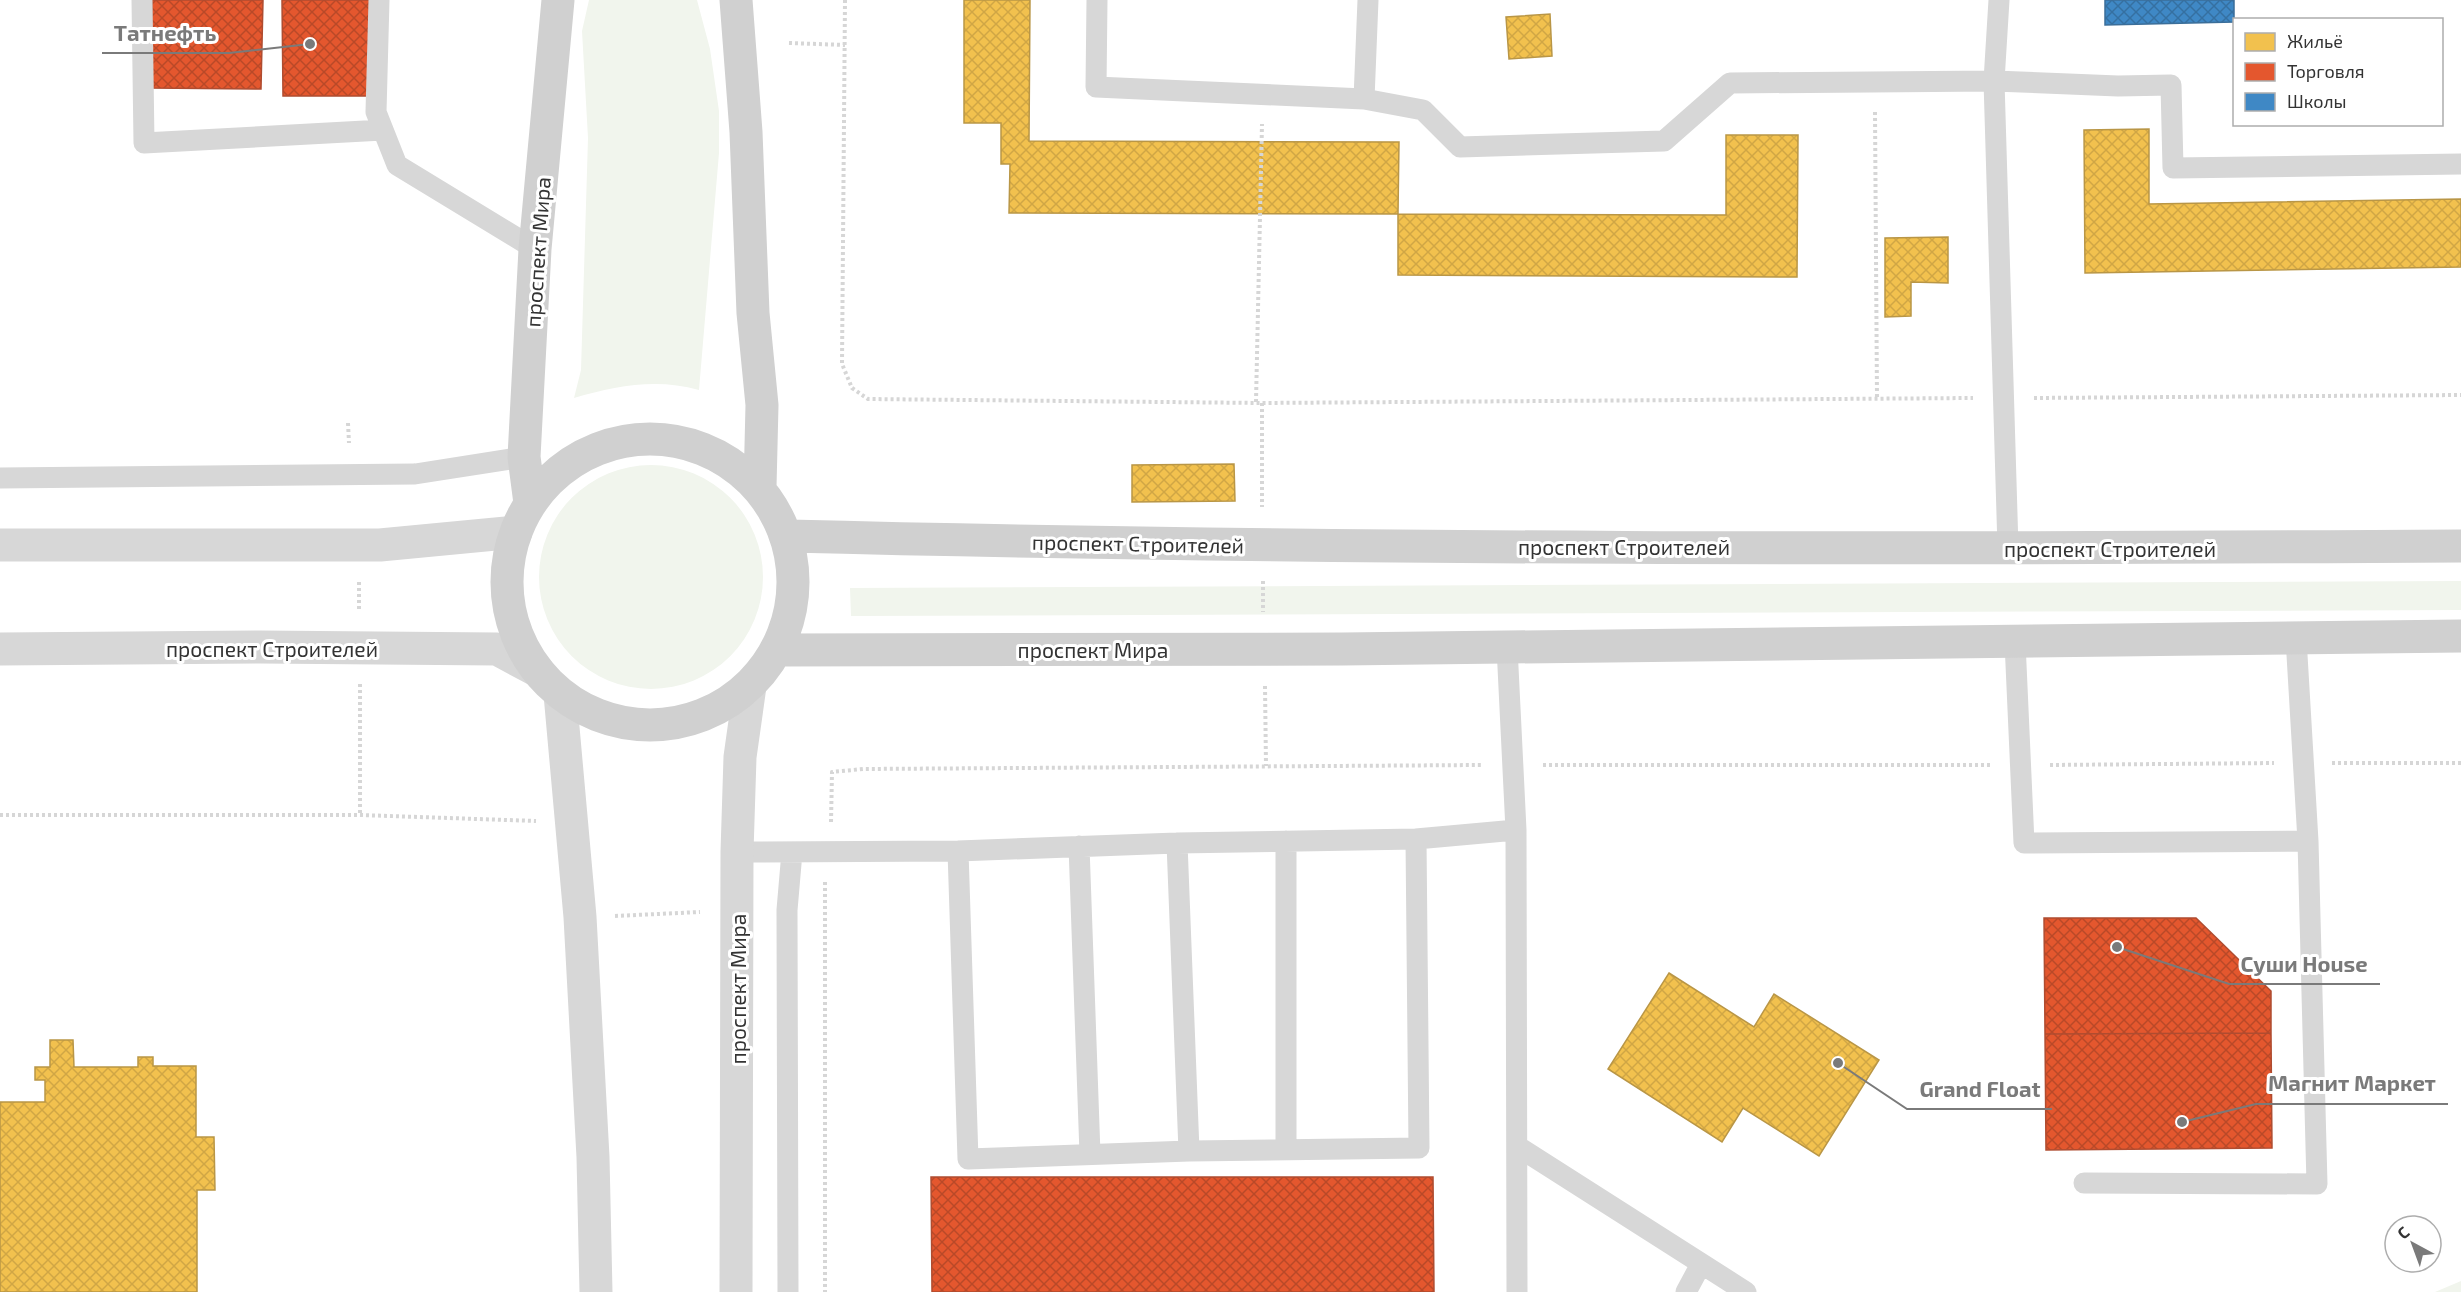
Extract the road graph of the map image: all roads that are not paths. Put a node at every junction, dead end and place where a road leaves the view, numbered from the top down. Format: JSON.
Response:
{"nodes":[{"id":1,"x":142,"y":0,"type":"edge"},
{"id":2,"x":378,"y":0,"type":"edge"},
{"id":3,"x":558,"y":0,"type":"edge"},
{"id":4,"x":736,"y":0,"type":"edge"},
{"id":5,"x":1096,"y":0,"type":"edge"},
{"id":6,"x":1368,"y":0,"type":"edge"},
{"id":7,"x":1999,"y":0,"type":"edge"},
{"id":8,"x":1994,"y":81,"type":"junction"},
{"id":9,"x":1364,"y":99,"type":"junction"},
{"id":10,"x":383,"y":130,"type":"junction"},
{"id":11,"x":2461,"y":164,"type":"edge"},
{"id":12,"x":535,"y":249,"type":"junction"},
{"id":13,"x":524,"y":457,"type":"junction"},
{"id":14,"x":0,"y":478,"type":"edge"},
{"id":15,"x":760,"y":488,"type":"junction"},
{"id":16,"x":523,"y":518,"type":"junction"},
{"id":17,"x":788,"y":536,"type":"junction"},
{"id":18,"x":0,"y":545,"type":"edge"},
{"id":19,"x":2461,"y":546,"type":"edge"},
{"id":20,"x":2008,"y":548,"type":"junction"},
{"id":21,"x":2461,"y":636,"type":"edge"},
{"id":22,"x":2296,"y":638,"type":"junction"},
{"id":23,"x":2015,"y":642,"type":"junction"},
{"id":24,"x":1507,"y":647,"type":"junction"},
{"id":25,"x":0,"y":649,"type":"edge"},
{"id":26,"x":778,"y":650,"type":"junction"},
{"id":27,"x":538,"y":671,"type":"junction"},
{"id":28,"x":750,"y":686,"type":"junction"},
{"id":29,"x":560,"y":694,"type":"junction"},
{"id":30,"x":1516,"y":830,"type":"junction"},
{"id":31,"x":1416,"y":839,"type":"junction"},
{"id":32,"x":1286,"y":841,"type":"junction"},
{"id":33,"x":2308,"y":841,"type":"junction"},
{"id":34,"x":1178,"y":843,"type":"junction"},
{"id":35,"x":1079,"y":846,"type":"junction"},
{"id":36,"x":957,"y":851,"type":"junction"},
{"id":37,"x":737,"y":852,"type":"junction"},
{"id":38,"x":792,"y":852,"type":"junction"},
{"id":39,"x":1517,"y":1146,"type":"junction"},
{"id":40,"x":1286,"y":1149,"type":"junction"},
{"id":41,"x":1190,"y":1151,"type":"junction"},
{"id":42,"x":1090,"y":1154,"type":"junction"},
{"id":43,"x":2084,"y":1183,"type":"dead end"},
{"id":44,"x":1701,"y":1264,"type":"junction"},
{"id":45,"x":596,"y":1292,"type":"edge"},
{"id":46,"x":736,"y":1292,"type":"edge"},
{"id":47,"x":788,"y":1292,"type":"edge"},
{"id":48,"x":1517,"y":1292,"type":"edge"},
{"id":49,"x":1686,"y":1292,"type":"edge"},
{"id":50,"x":1746,"y":1292,"type":"edge"}],
"edges":[{"from":1,"to":10,"type":"lane"},
{"from":2,"to":10,"type":"lane"},
{"from":3,"to":12,"type":"main road","name":"проспект Мира"},
{"from":4,"to":15,"type":"main road"},
{"from":5,"to":9,"type":"lane"},
{"from":6,"to":9,"type":"lane"},
{"from":7,"to":8,"type":"lane"},
{"from":8,"to":9,"type":"lane"},
{"from":8,"to":11,"type":"lane"},
{"from":8,"to":20,"type":"lane"},
{"from":10,"to":12,"type":"lane"},
{"from":12,"to":13,"type":"main road","name":"проспект Мира"},
{"from":13,"to":14,"type":"lane"},
{"from":13,"to":16,"type":"main road","name":"проспект Мира"},
{"from":15,"to":16,"type":"main road"},
{"from":15,"to":17,"type":"main road"},
{"from":16,"to":18,"type":"street"},
{"from":16,"to":27,"type":"main road"},
{"from":17,"to":20,"type":"main road","name":"проспект Строителей"},
{"from":17,"to":26,"type":"main road"},
{"from":19,"to":20,"type":"main road","name":"проспект Строителей"},
{"from":21,"to":22,"type":"main road"},
{"from":22,"to":23,"type":"main road"},
{"from":22,"to":33,"type":"lane"},
{"from":23,"to":24,"type":"main road"},
{"from":23,"to":33,"type":"lane"},
{"from":24,"to":26,"type":"main road","name":"проспект Мира"},
{"from":24,"to":30,"type":"lane"},
{"from":25,"to":27,"type":"street","name":"проспект Строителей"},
{"from":26,"to":28,"type":"main road"},
{"from":27,"to":29,"type":"main road"},
{"from":28,"to":29,"type":"main road"},
{"from":28,"to":37,"type":"street","name":"проспект Мира"},
{"from":29,"to":45,"type":"street"},
{"from":30,"to":31,"type":"lane"},
{"from":30,"to":39,"type":"lane"},
{"from":31,"to":32,"type":"lane"},
{"from":31,"to":40,"type":"lane"},
{"from":32,"to":34,"type":"lane"},
{"from":32,"to":40,"type":"lane"},
{"from":33,"to":43,"type":"lane"},
{"from":34,"to":35,"type":"lane"},
{"from":34,"to":41,"type":"lane"},
{"from":35,"to":36,"type":"lane"},
{"from":35,"to":42,"type":"lane"},
{"from":36,"to":38,"type":"lane"},
{"from":36,"to":42,"type":"lane"},
{"from":37,"to":38,"type":"lane"},
{"from":37,"to":46,"type":"street","name":"проспект Мира"},
{"from":38,"to":47,"type":"lane"},
{"from":39,"to":44,"type":"lane"},
{"from":39,"to":48,"type":"lane"},
{"from":40,"to":41,"type":"lane"},
{"from":41,"to":42,"type":"lane"},
{"from":44,"to":49,"type":"lane"},
{"from":44,"to":50,"type":"lane"}]}
